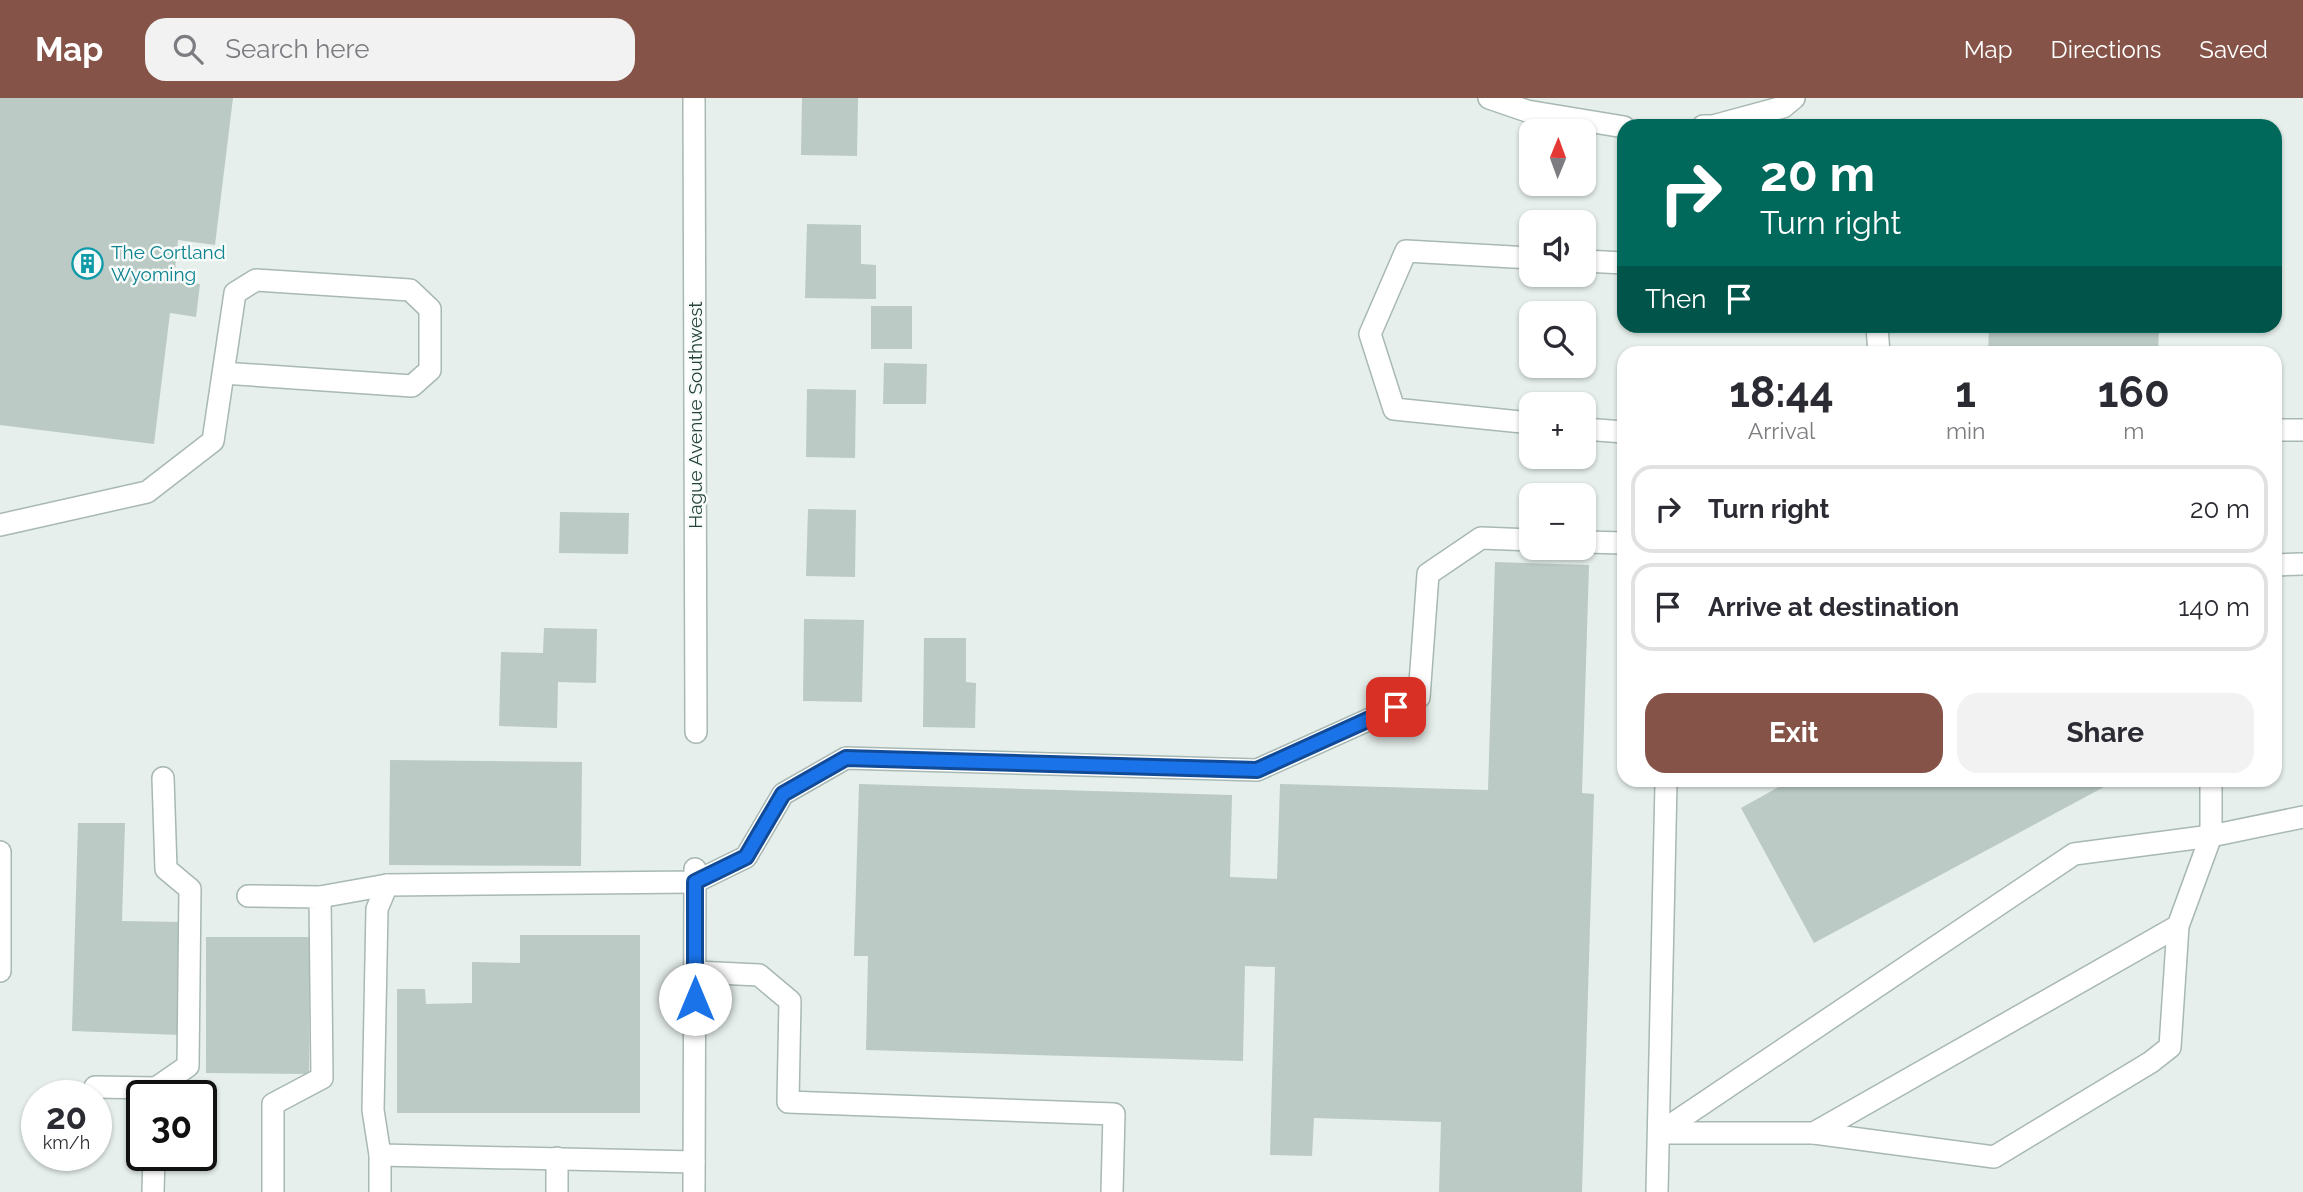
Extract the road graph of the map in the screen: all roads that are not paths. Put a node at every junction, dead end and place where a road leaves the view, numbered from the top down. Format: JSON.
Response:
{"nodes":[{"id":1,"x":694,"y":98,"type":"edge"},
{"id":2,"x":1489,"y":98,"type":"edge"},
{"id":3,"x":1794,"y":98,"type":"edge"},
{"id":4,"x":1739,"y":119,"type":"edge"},
{"id":5,"x":1617,"y":126,"type":"edge"},
{"id":6,"x":1519,"y":257,"type":"edge"},
{"id":7,"x":1596,"y":262,"type":"edge"},
{"id":8,"x":1617,"y":263,"type":"edge"},
{"id":9,"x":223,"y":373,"type":"junction"},
{"id":10,"x":1519,"y":422,"type":"edge"},
{"id":11,"x":1596,"y":430,"type":"edge"},
{"id":12,"x":2282,"y":430,"type":"edge"},
{"id":13,"x":2303,"y":430,"type":"edge"},
{"id":14,"x":1617,"y":431,"type":"edge"},
{"id":15,"x":0,"y":525,"type":"edge"},
{"id":16,"x":1519,"y":540,"type":"edge"},
{"id":17,"x":1596,"y":542,"type":"edge"},
{"id":18,"x":1617,"y":543,"type":"edge"},
{"id":19,"x":2303,"y":564,"type":"edge"},
{"id":20,"x":2282,"y":565,"type":"edge"},
{"id":21,"x":696,"y":732,"type":"dead end"},
{"id":22,"x":163,"y":778,"type":"dead end"},
{"id":23,"x":1666,"y":787,"type":"edge"},
{"id":24,"x":2211,"y":787,"type":"edge"},
{"id":25,"x":2303,"y":817,"type":"edge"},
{"id":26,"x":2211,"y":836,"type":"junction"},
{"id":27,"x":0,"y":852,"type":"edge"},
{"id":28,"x":695,"y":874,"type":"junction"},
{"id":29,"x":387,"y":885,"type":"junction"},
{"id":30,"x":248,"y":896,"type":"dead end"},
{"id":31,"x":320,"y":897,"type":"junction"},
{"id":32,"x":2178,"y":926,"type":"junction"},
{"id":33,"x":0,"y":971,"type":"edge"},
{"id":34,"x":695,"y":972,"type":"junction"},
{"id":35,"x":171,"y":1080,"type":"edge"},
{"id":36,"x":1659,"y":1133,"type":"junction"},
{"id":37,"x":1814,"y":1133,"type":"junction"},
{"id":38,"x":380,"y":1155,"type":"junction"},
{"id":39,"x":557,"y":1158,"type":"junction"},
{"id":40,"x":694,"y":1162,"type":"junction"},
{"id":41,"x":154,"y":1171,"type":"edge"},
{"id":42,"x":153,"y":1192,"type":"edge"},
{"id":43,"x":273,"y":1192,"type":"edge"},
{"id":44,"x":380,"y":1192,"type":"edge"},
{"id":45,"x":557,"y":1192,"type":"edge"},
{"id":46,"x":694,"y":1192,"type":"edge"},
{"id":47,"x":1112,"y":1192,"type":"edge"},
{"id":48,"x":1657,"y":1192,"type":"edge"}],
"edges":[{"from":1,"to":21,"type":"street","name":"Hague Avenue Southwest"},
{"from":2,"to":5,"type":"street"},
{"from":3,"to":4,"type":"street"},
{"from":6,"to":10,"type":"street"},
{"from":7,"to":8,"type":"street"},
{"from":9,"to":9,"type":"street"},
{"from":9,"to":15,"type":"street"},
{"from":11,"to":14,"type":"street"},
{"from":12,"to":13,"type":"street"},
{"from":16,"to":28,"type":"street"},
{"from":17,"to":18,"type":"street"},
{"from":19,"to":20,"type":"street"},
{"from":22,"to":35,"type":"street"},
{"from":23,"to":36,"type":"street"},
{"from":24,"to":26,"type":"street"},
{"from":25,"to":26,"type":"street"},
{"from":26,"to":32,"type":"street"},
{"from":26,"to":36,"type":"street"},
{"from":27,"to":33,"type":"street"},
{"from":28,"to":29,"type":"street"},
{"from":28,"to":34,"type":"street"},
{"from":29,"to":31,"type":"street"},
{"from":29,"to":38,"type":"street"},
{"from":30,"to":31,"type":"street"},
{"from":31,"to":43,"type":"street"},
{"from":32,"to":37,"type":"street"},
{"from":32,"to":37,"type":"street"},
{"from":34,"to":40,"type":"street"},
{"from":34,"to":47,"type":"street"},
{"from":36,"to":37,"type":"street"},
{"from":36,"to":48,"type":"street"},
{"from":38,"to":39,"type":"street"},
{"from":38,"to":44,"type":"street"},
{"from":39,"to":40,"type":"street"},
{"from":39,"to":45,"type":"street"},
{"from":40,"to":46,"type":"street"},
{"from":41,"to":42,"type":"street"}]}
